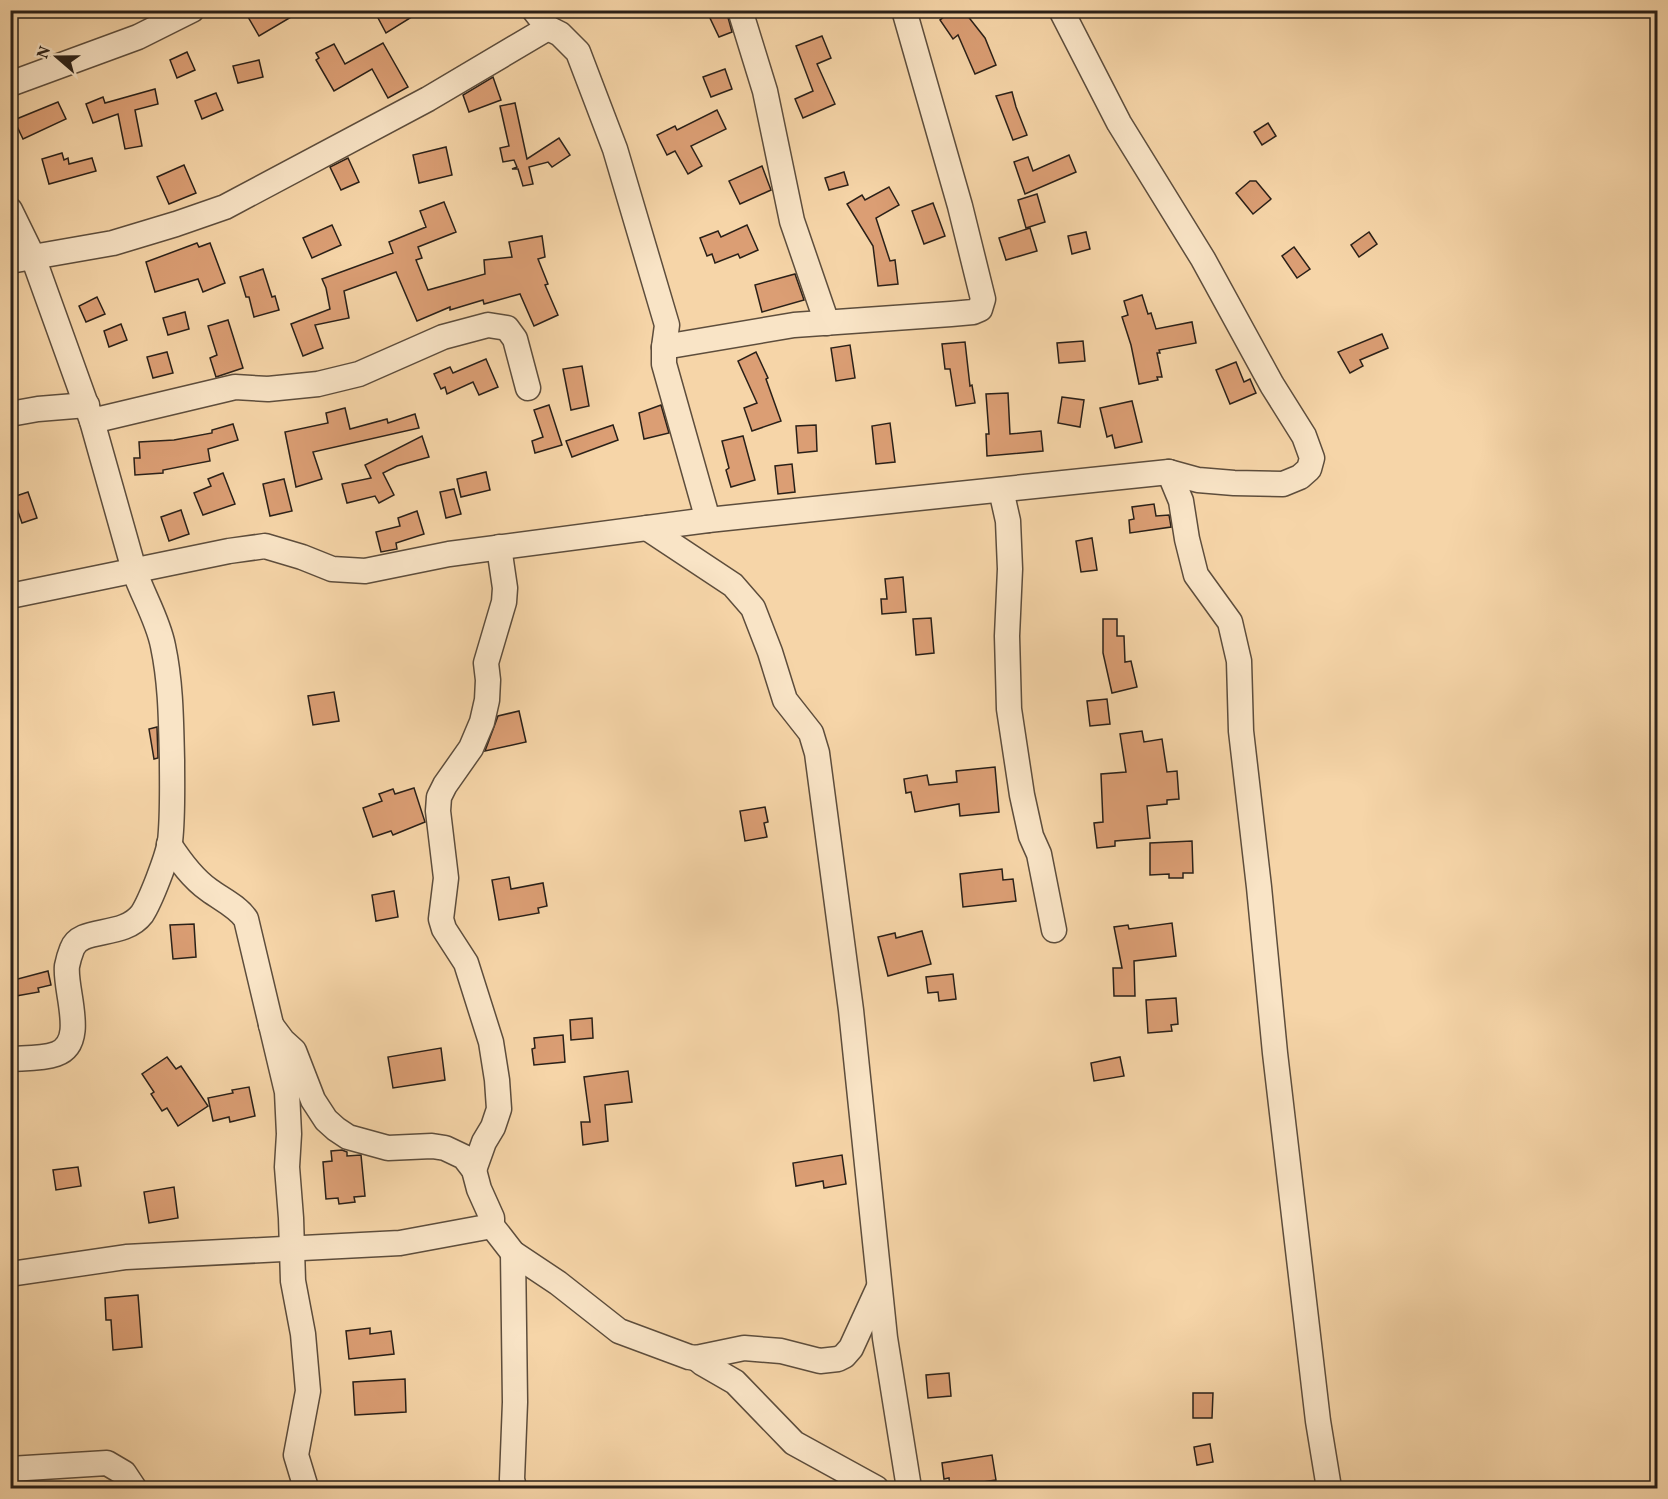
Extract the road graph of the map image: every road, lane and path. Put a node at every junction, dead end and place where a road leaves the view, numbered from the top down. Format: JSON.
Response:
{"nodes":[{"id":1,"x":192,"y":10,"type":"edge"},
{"id":2,"x":740,"y":10,"type":"edge"},
{"id":3,"x":904,"y":10,"type":"edge"},
{"id":4,"x":1061,"y":10,"type":"edge"},
{"id":5,"x":541,"y":19,"type":"edge"},
{"id":6,"x":10,"y":84,"type":"edge"},
{"id":7,"x":10,"y":210,"type":"edge"},
{"id":8,"x":22,"y":259,"type":"edge"},
{"id":9,"x":827,"y":323,"type":"junction"},
{"id":10,"x":664,"y":347,"type":"junction"},
{"id":11,"x":528,"y":388,"type":"dead end"},
{"id":12,"x":90,"y":413,"type":"junction"},
{"id":13,"x":10,"y":414,"type":"edge"},
{"id":14,"x":1168,"y":472,"type":"junction"},
{"id":15,"x":1001,"y":490,"type":"junction"},
{"id":16,"x":708,"y":520,"type":"junction"},
{"id":17,"x":647,"y":528,"type":"junction"},
{"id":18,"x":500,"y":547,"type":"junction"},
{"id":19,"x":134,"y":570,"type":"junction"},
{"id":20,"x":10,"y":596,"type":"edge"},
{"id":21,"x":169,"y":844,"type":"junction"},
{"id":22,"x":1054,"y":930,"type":"dead end"},
{"id":23,"x":271,"y":1025,"type":"junction"},
{"id":24,"x":10,"y":1059,"type":"edge"},
{"id":25,"x":474,"y":1170,"type":"junction"},
{"id":26,"x":492,"y":1226,"type":"junction"},
{"id":27,"x":292,"y":1248,"type":"junction"},
{"id":28,"x":513,"y":1253,"type":"junction"},
{"id":29,"x":10,"y":1274,"type":"edge"},
{"id":30,"x":880,"y":1286,"type":"junction"},
{"id":31,"x":696,"y":1358,"type":"junction"},
{"id":32,"x":10,"y":1469,"type":"edge"},
{"id":33,"x":134,"y":1488,"type":"edge"},
{"id":34,"x":306,"y":1488,"type":"edge"},
{"id":35,"x":514,"y":1488,"type":"edge"},
{"id":36,"x":876,"y":1488,"type":"edge"},
{"id":37,"x":909,"y":1488,"type":"edge"},
{"id":38,"x":1329,"y":1488,"type":"edge"}],
"edges":[{"from":1,"to":6,"type":"street"},
{"from":2,"to":9,"type":"street"},
{"from":3,"to":9,"type":"street"},
{"from":4,"to":14,"type":"street"},
{"from":5,"to":8,"type":"street"},
{"from":5,"to":10,"type":"street"},
{"from":7,"to":8,"type":"street"},
{"from":8,"to":12,"type":"street"},
{"from":9,"to":10,"type":"street"},
{"from":10,"to":16,"type":"street"},
{"from":11,"to":12,"type":"street"},
{"from":12,"to":13,"type":"street"},
{"from":12,"to":19,"type":"street"},
{"from":14,"to":15,"type":"street"},
{"from":14,"to":38,"type":"street"},
{"from":15,"to":16,"type":"street"},
{"from":15,"to":22,"type":"street"},
{"from":16,"to":17,"type":"street"},
{"from":17,"to":18,"type":"street"},
{"from":17,"to":30,"type":"street"},
{"from":18,"to":19,"type":"street"},
{"from":18,"to":25,"type":"street"},
{"from":19,"to":20,"type":"street"},
{"from":19,"to":21,"type":"street"},
{"from":21,"to":23,"type":"street"},
{"from":21,"to":24,"type":"street"},
{"from":23,"to":25,"type":"street"},
{"from":23,"to":27,"type":"street"},
{"from":25,"to":26,"type":"street"},
{"from":26,"to":27,"type":"street"},
{"from":26,"to":28,"type":"street"},
{"from":27,"to":29,"type":"street"},
{"from":27,"to":34,"type":"street"},
{"from":28,"to":31,"type":"street"},
{"from":28,"to":35,"type":"street"},
{"from":30,"to":31,"type":"street"},
{"from":30,"to":37,"type":"street"},
{"from":31,"to":36,"type":"street"},
{"from":32,"to":33,"type":"street"}]}
